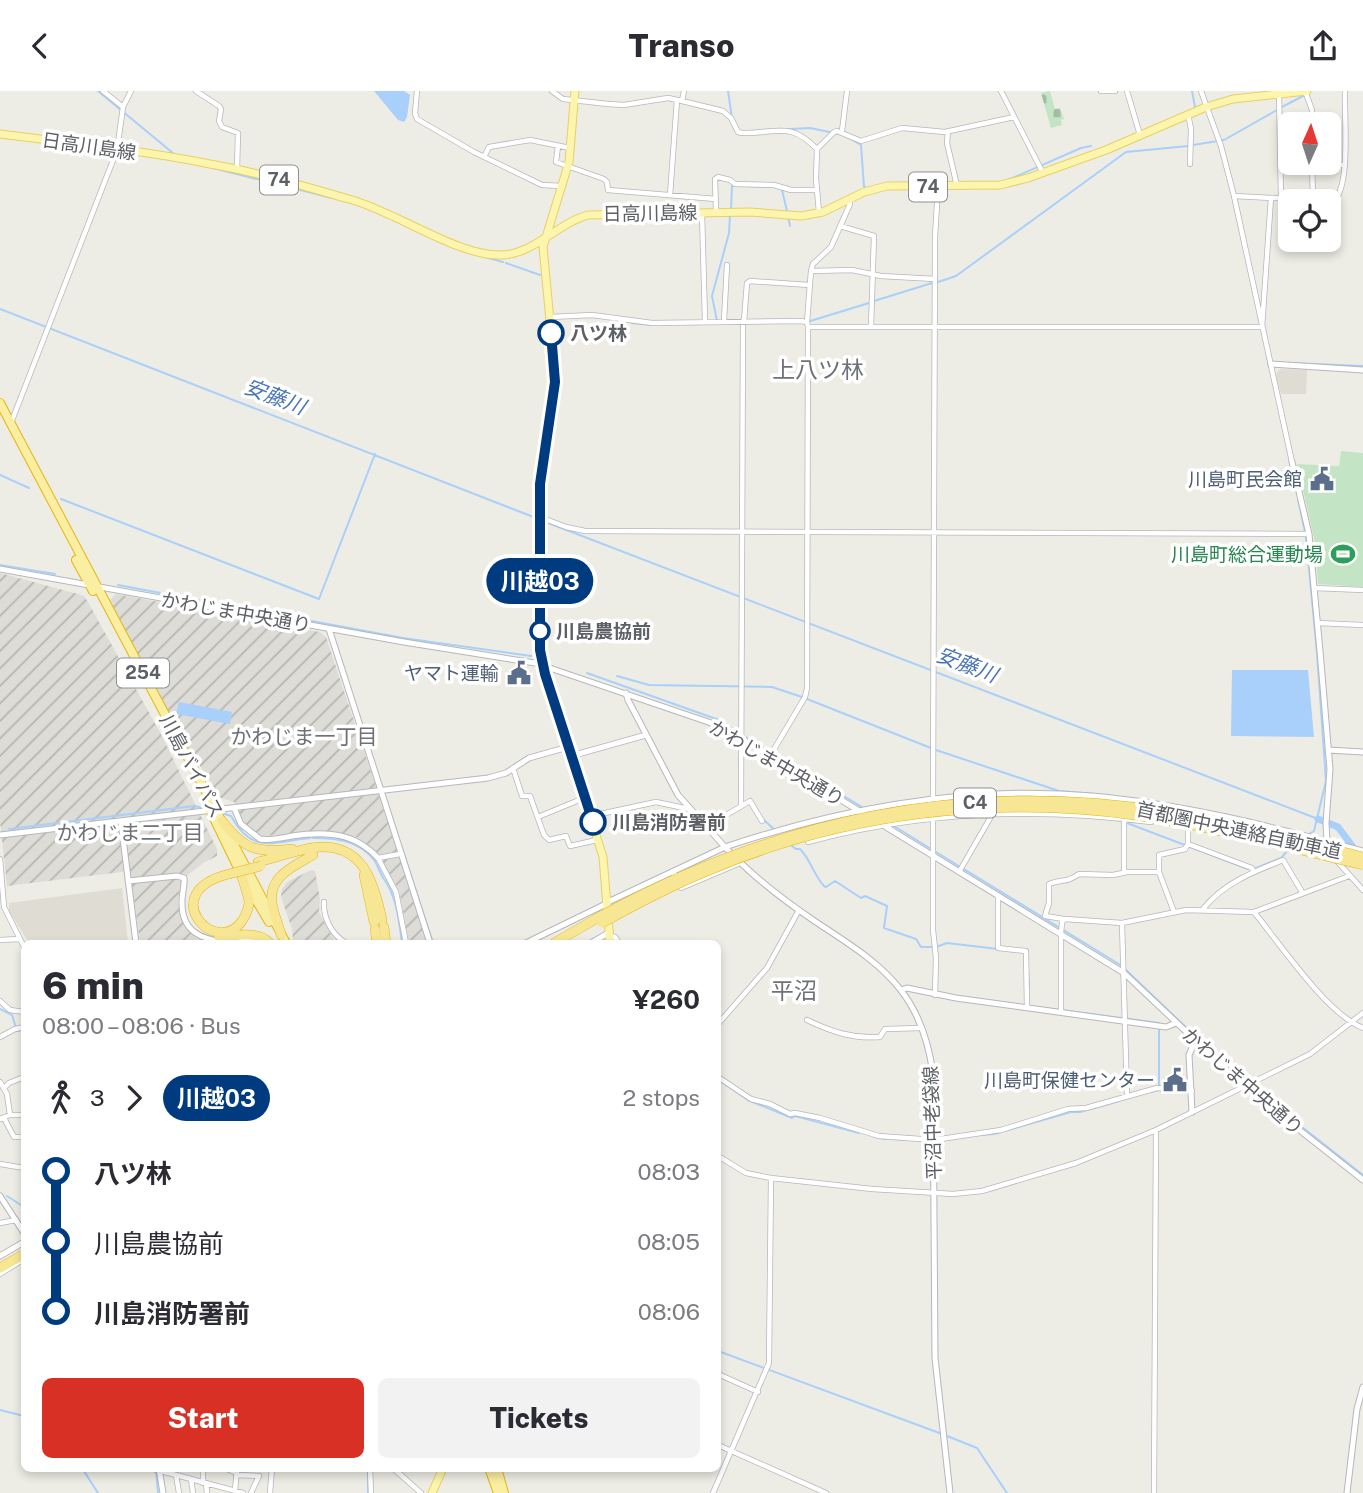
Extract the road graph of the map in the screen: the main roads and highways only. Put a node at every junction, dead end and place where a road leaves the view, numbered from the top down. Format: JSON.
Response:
{"nodes":[{"id":1,"x":575,"y":91,"type":"edge"},
{"id":2,"x":1306,"y":91,"type":"edge"},
{"id":3,"x":0,"y":134,"type":"edge"},
{"id":4,"x":545,"y":237,"type":"junction"},
{"id":5,"x":0,"y":403,"type":"edge"},
{"id":6,"x":0,"y":414,"type":"edge"},
{"id":7,"x":93,"y":585,"type":"junction"},
{"id":8,"x":213,"y":811,"type":"junction"},
{"id":9,"x":222,"y":821,"type":"junction"},
{"id":10,"x":312,"y":852,"type":"junction"},
{"id":11,"x":1363,"y":857,"type":"edge"},
{"id":12,"x":1363,"y":865,"type":"edge"},
{"id":13,"x":228,"y":871,"type":"junction"},
{"id":14,"x":241,"y":874,"type":"junction"},
{"id":15,"x":602,"y":919,"type":"junction"},
{"id":16,"x":378,"y":932,"type":"edge"},
{"id":17,"x":610,"y":937,"type":"edge"},
{"id":18,"x":266,"y":940,"type":"edge"},
{"id":19,"x":281,"y":940,"type":"edge"},
{"id":20,"x":282,"y":940,"type":"edge"},
{"id":21,"x":282,"y":940,"type":"edge"},
{"id":22,"x":560,"y":940,"type":"edge"},
{"id":23,"x":570,"y":940,"type":"edge"},
{"id":24,"x":21,"y":1249,"type":"edge"},
{"id":25,"x":21,"y":1256,"type":"edge"},
{"id":26,"x":0,"y":1261,"type":"edge"},
{"id":27,"x":0,"y":1268,"type":"edge"},
{"id":28,"x":441,"y":1472,"type":"edge"},
{"id":29,"x":490,"y":1472,"type":"edge"},
{"id":30,"x":498,"y":1472,"type":"edge"},
{"id":31,"x":432,"y":1493,"type":"edge"},
{"id":32,"x":498,"y":1493,"type":"edge"},
{"id":33,"x":505,"y":1493,"type":"edge"}],
"edges":[{"from":1,"to":4,"type":"main road"},
{"from":2,"to":4,"type":"main road","name":"日高川島線","number":"74"},
{"from":3,"to":4,"type":"main road","name":"日高川島線","number":"74"},
{"from":4,"to":17,"type":"main road"},
{"from":5,"to":7,"type":"highway","name":"川島バイパス","number":"254"},
{"from":6,"to":7,"type":"highway","name":"川島バイパス","number":"254"},
{"from":7,"to":8,"type":"highway","name":"川島バイパス","number":"254"},
{"from":8,"to":9,"type":"highway","name":"川島バイパス","number":"254"},
{"from":8,"to":14,"type":"highway","name":"川島バイパス","number":"254"},
{"from":9,"to":10,"type":"highway"},
{"from":9,"to":20,"type":"highway","name":"川島バイパス","number":"254"},
{"from":10,"to":13,"type":"highway","bridge":true},
{"from":10,"to":16,"type":"highway"},
{"from":10,"to":21,"type":"highway"},
{"from":11,"to":15,"type":"highway","name":"首都圏中央連絡自動車道","number":"C4","bridge":true},
{"from":12,"to":15,"type":"highway","name":"首都圏中央連絡自動車道","number":"C4","bridge":true},
{"from":13,"to":14,"type":"highway"},
{"from":13,"to":18,"type":"highway"},
{"from":14,"to":19,"type":"highway","name":"川島バイパス","number":"254"},
{"from":15,"to":22,"type":"highway","name":"首都圏中央連絡自動車道","number":"C4"},
{"from":15,"to":23,"type":"highway","name":"首都圏中央連絡自動車道","number":"C4"},
{"from":24,"to":26,"type":"highway"},
{"from":25,"to":27,"type":"highway"},
{"from":28,"to":31,"type":"main road"},
{"from":29,"to":32,"type":"highway"},
{"from":30,"to":33,"type":"highway"}]}
